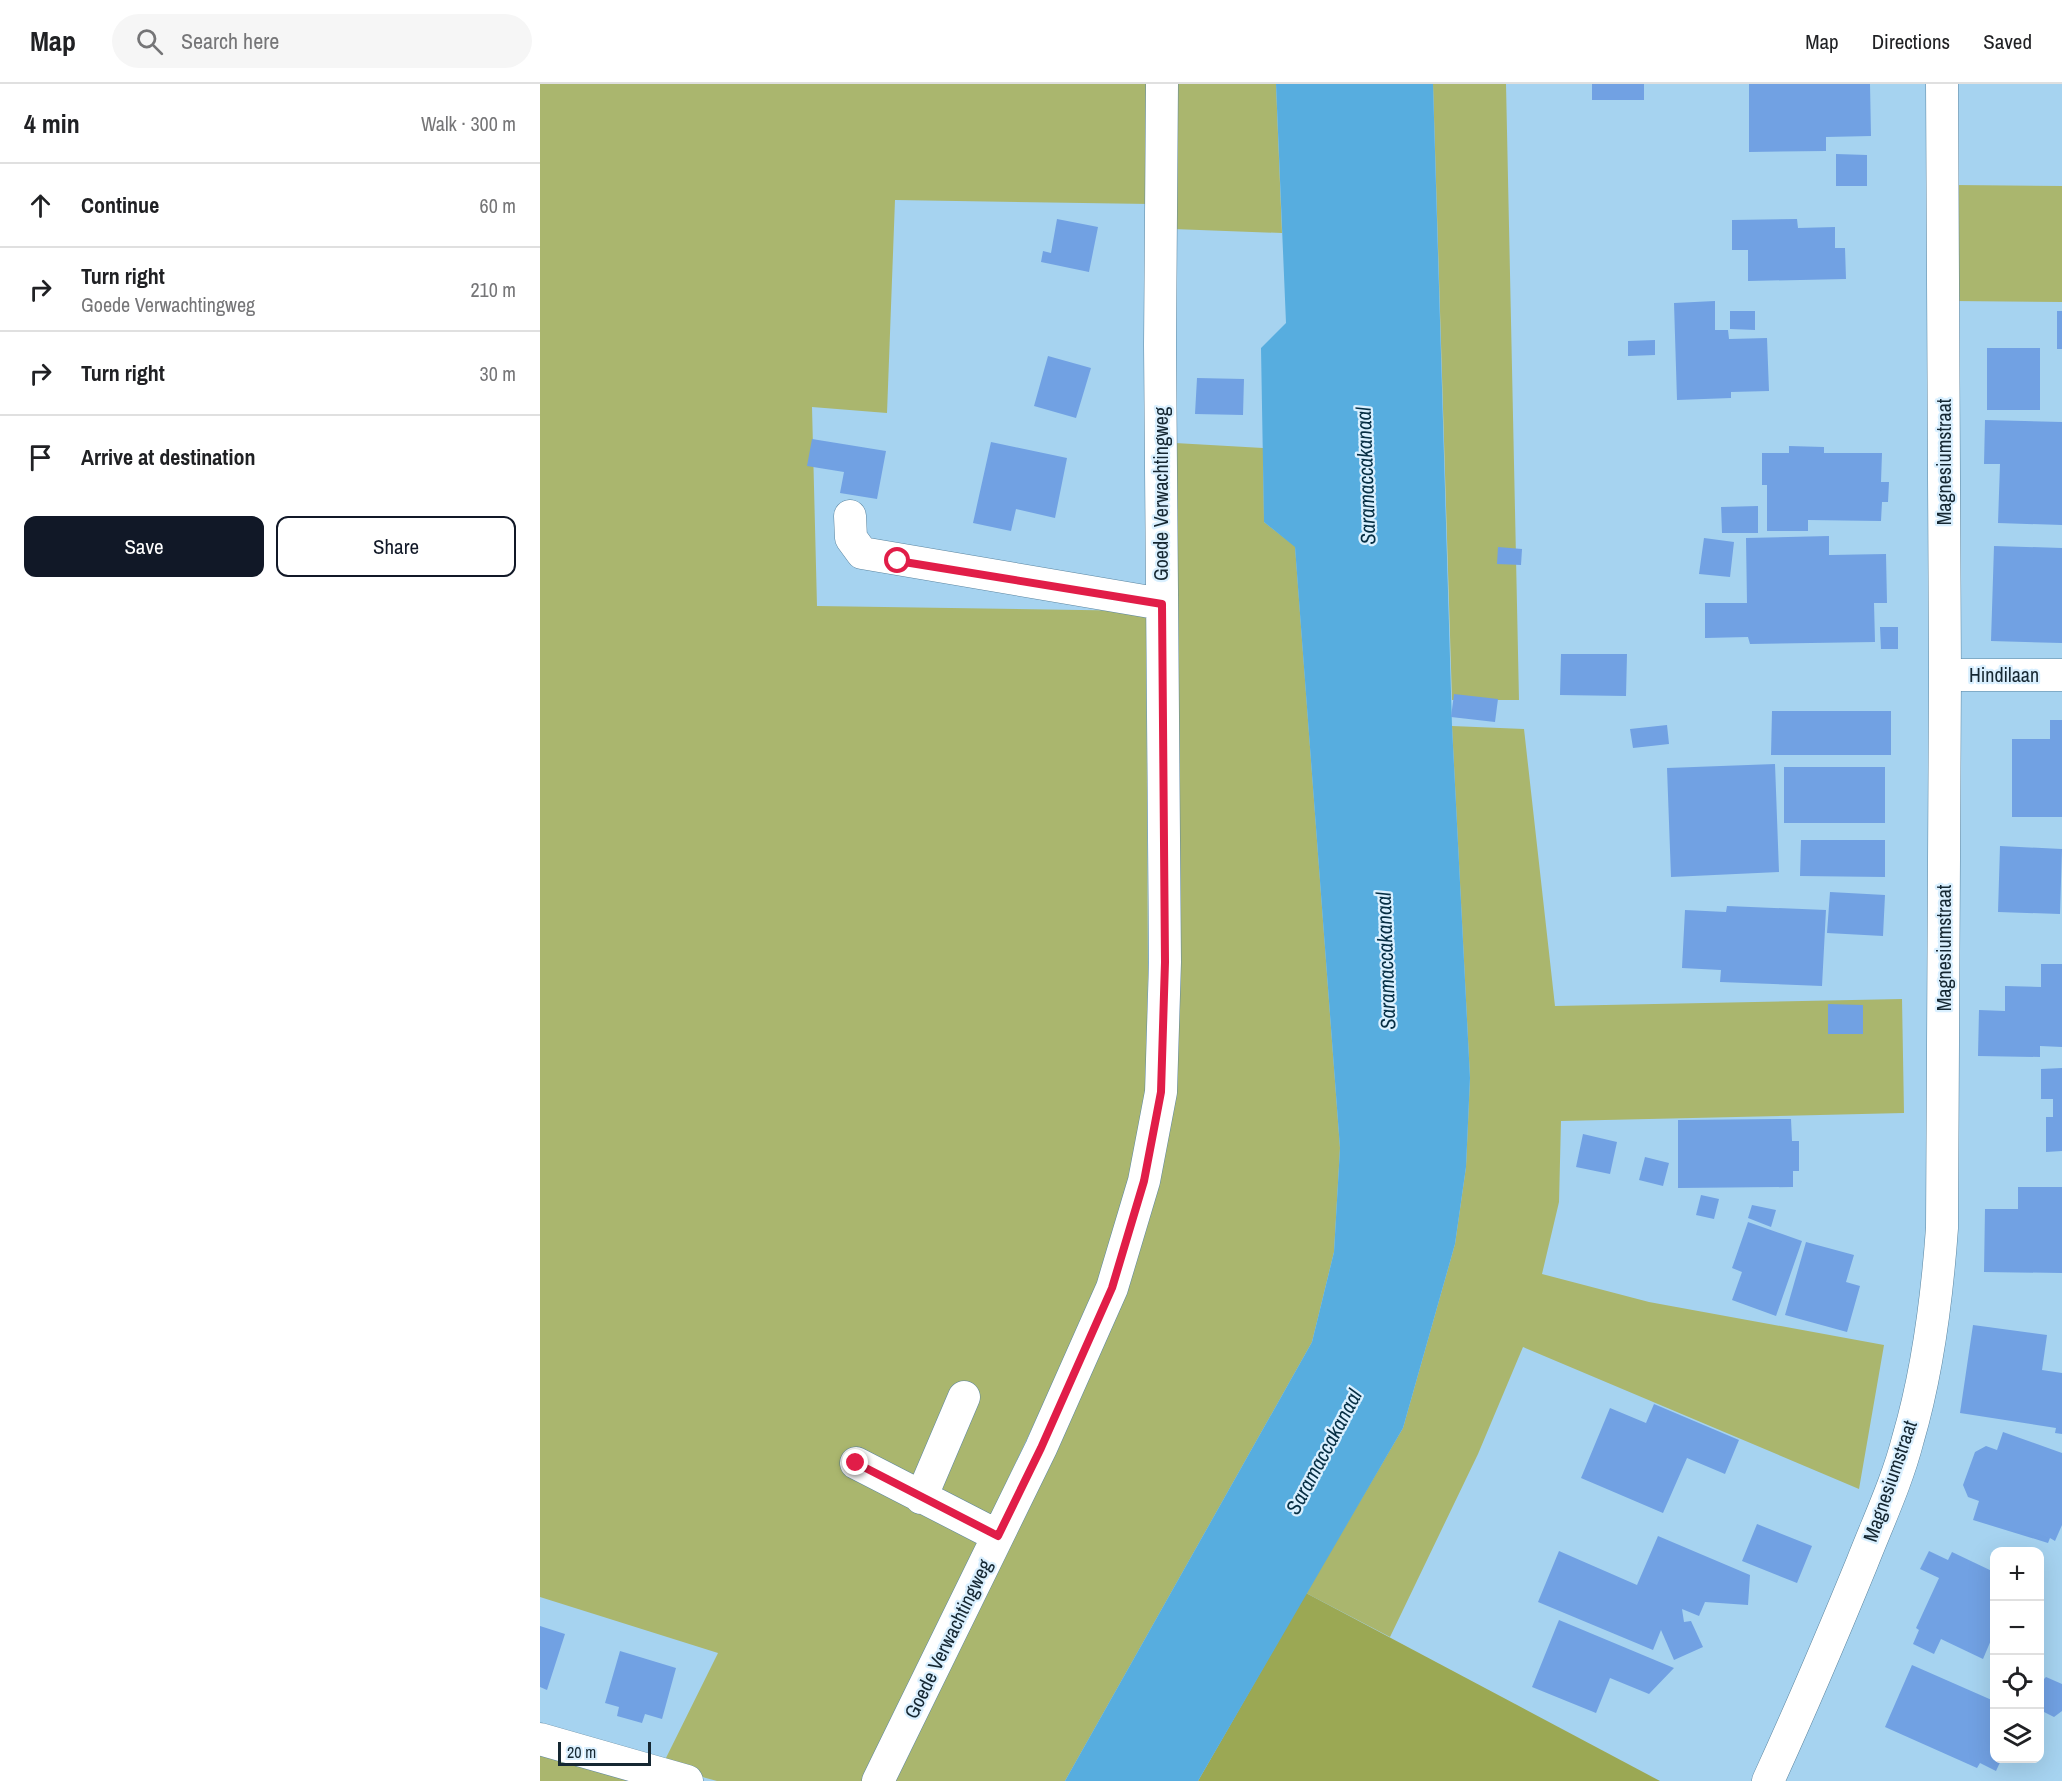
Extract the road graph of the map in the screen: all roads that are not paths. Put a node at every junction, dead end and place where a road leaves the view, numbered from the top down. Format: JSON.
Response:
{"nodes":[{"id":1,"x":1162,"y":84,"type":"edge"},
{"id":2,"x":1942,"y":84,"type":"edge"},
{"id":3,"x":850,"y":516,"type":"dead end"},
{"id":4,"x":1162,"y":604,"type":"junction"},
{"id":5,"x":1945,"y":675,"type":"junction"},
{"id":6,"x":2062,"y":675,"type":"edge"},
{"id":7,"x":964,"y":1397,"type":"dead end"},
{"id":8,"x":856,"y":1463,"type":"dead end"},
{"id":9,"x":921,"y":1498,"type":"junction"},
{"id":10,"x":998,"y":1536,"type":"junction"},
{"id":11,"x":540,"y":1739,"type":"edge"},
{"id":12,"x":687,"y":1781,"type":"edge"},
{"id":13,"x":878,"y":1781,"type":"edge"},
{"id":14,"x":1768,"y":1781,"type":"edge"}],
"edges":[{"from":1,"to":4,"type":"street","name":"Goede Verwachtingweg"},
{"from":2,"to":5,"type":"street","name":"Magnesiumstraat"},
{"from":3,"to":4,"type":"street"},
{"from":4,"to":10,"type":"street","name":"Goede Verwachtingweg"},
{"from":5,"to":6,"type":"street","name":"Hindilaan"},
{"from":5,"to":14,"type":"street","name":"Magnesiumstraat"},
{"from":7,"to":9,"type":"street"},
{"from":8,"to":9,"type":"street"},
{"from":9,"to":10,"type":"street"},
{"from":10,"to":13,"type":"street","name":"Goede Verwachtingweg"},
{"from":11,"to":12,"type":"street"}]}
